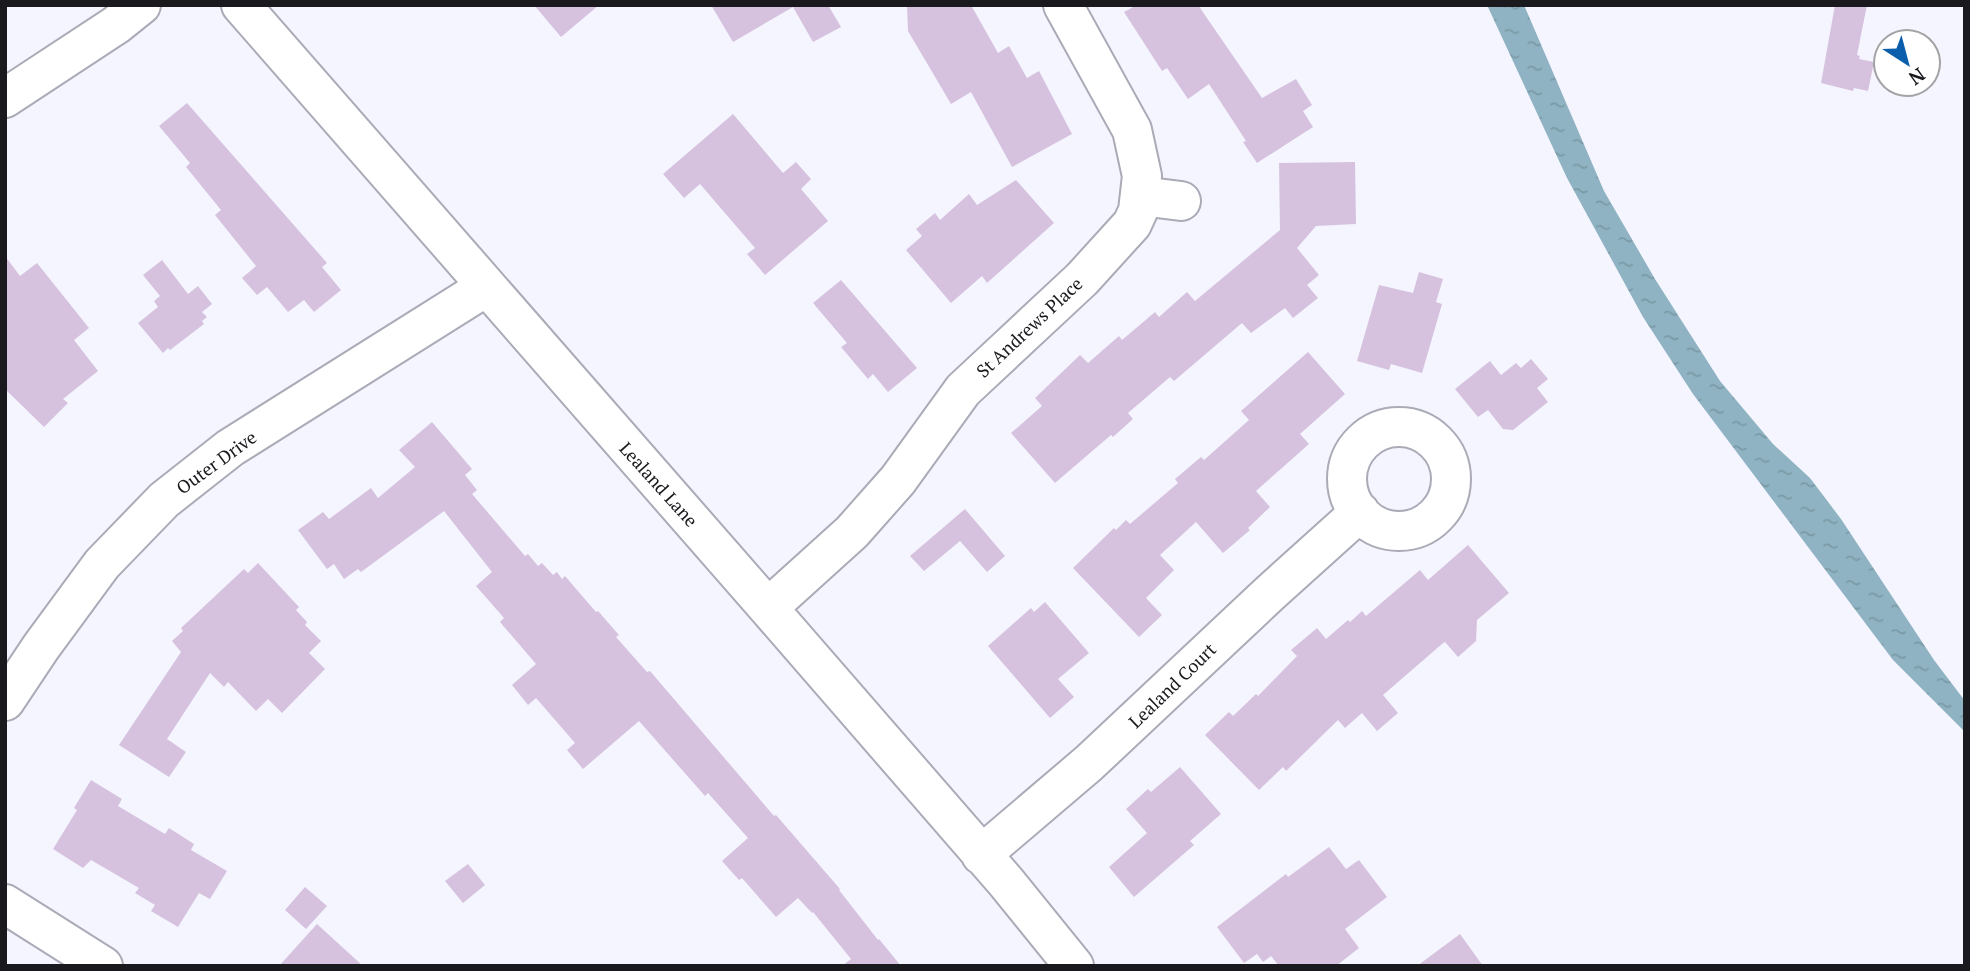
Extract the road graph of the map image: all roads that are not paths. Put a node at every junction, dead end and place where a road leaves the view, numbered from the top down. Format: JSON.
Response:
{"nodes":[{"id":1,"x":141,"y":5,"type":"edge"},
{"id":2,"x":241,"y":5,"type":"edge"},
{"id":3,"x":1063,"y":5,"type":"edge"},
{"id":4,"x":5,"y":98,"type":"edge"},
{"id":5,"x":1141,"y":196,"type":"junction"},
{"id":6,"x":1181,"y":201,"type":"dead end"},
{"id":7,"x":486,"y":287,"type":"junction"},
{"id":8,"x":1360,"y":512,"type":"dead end"},
{"id":9,"x":768,"y":608,"type":"junction"},
{"id":10,"x":5,"y":702,"type":"edge"},
{"id":11,"x":981,"y":855,"type":"junction"},
{"id":12,"x":5,"y":904,"type":"edge"},
{"id":13,"x":103,"y":966,"type":"edge"},
{"id":14,"x":1074,"y":966,"type":"edge"}],
"edges":[{"from":1,"to":4,"type":"street"},
{"from":2,"to":7,"type":"street","name":"Lealand Lane"},
{"from":3,"to":5,"type":"street","name":"St Andrews Place"},
{"from":5,"to":6,"type":"street"},
{"from":5,"to":9,"type":"street","name":"St Andrews Place"},
{"from":7,"to":9,"type":"street","name":"Lealand Lane"},
{"from":7,"to":10,"type":"street","name":"Outer Drive"},
{"from":8,"to":11,"type":"street","name":"Lealand Court"},
{"from":9,"to":11,"type":"street","name":"Lealand Lane"},
{"from":11,"to":14,"type":"street","name":"Lealand Lane"},
{"from":12,"to":13,"type":"street"}]}
